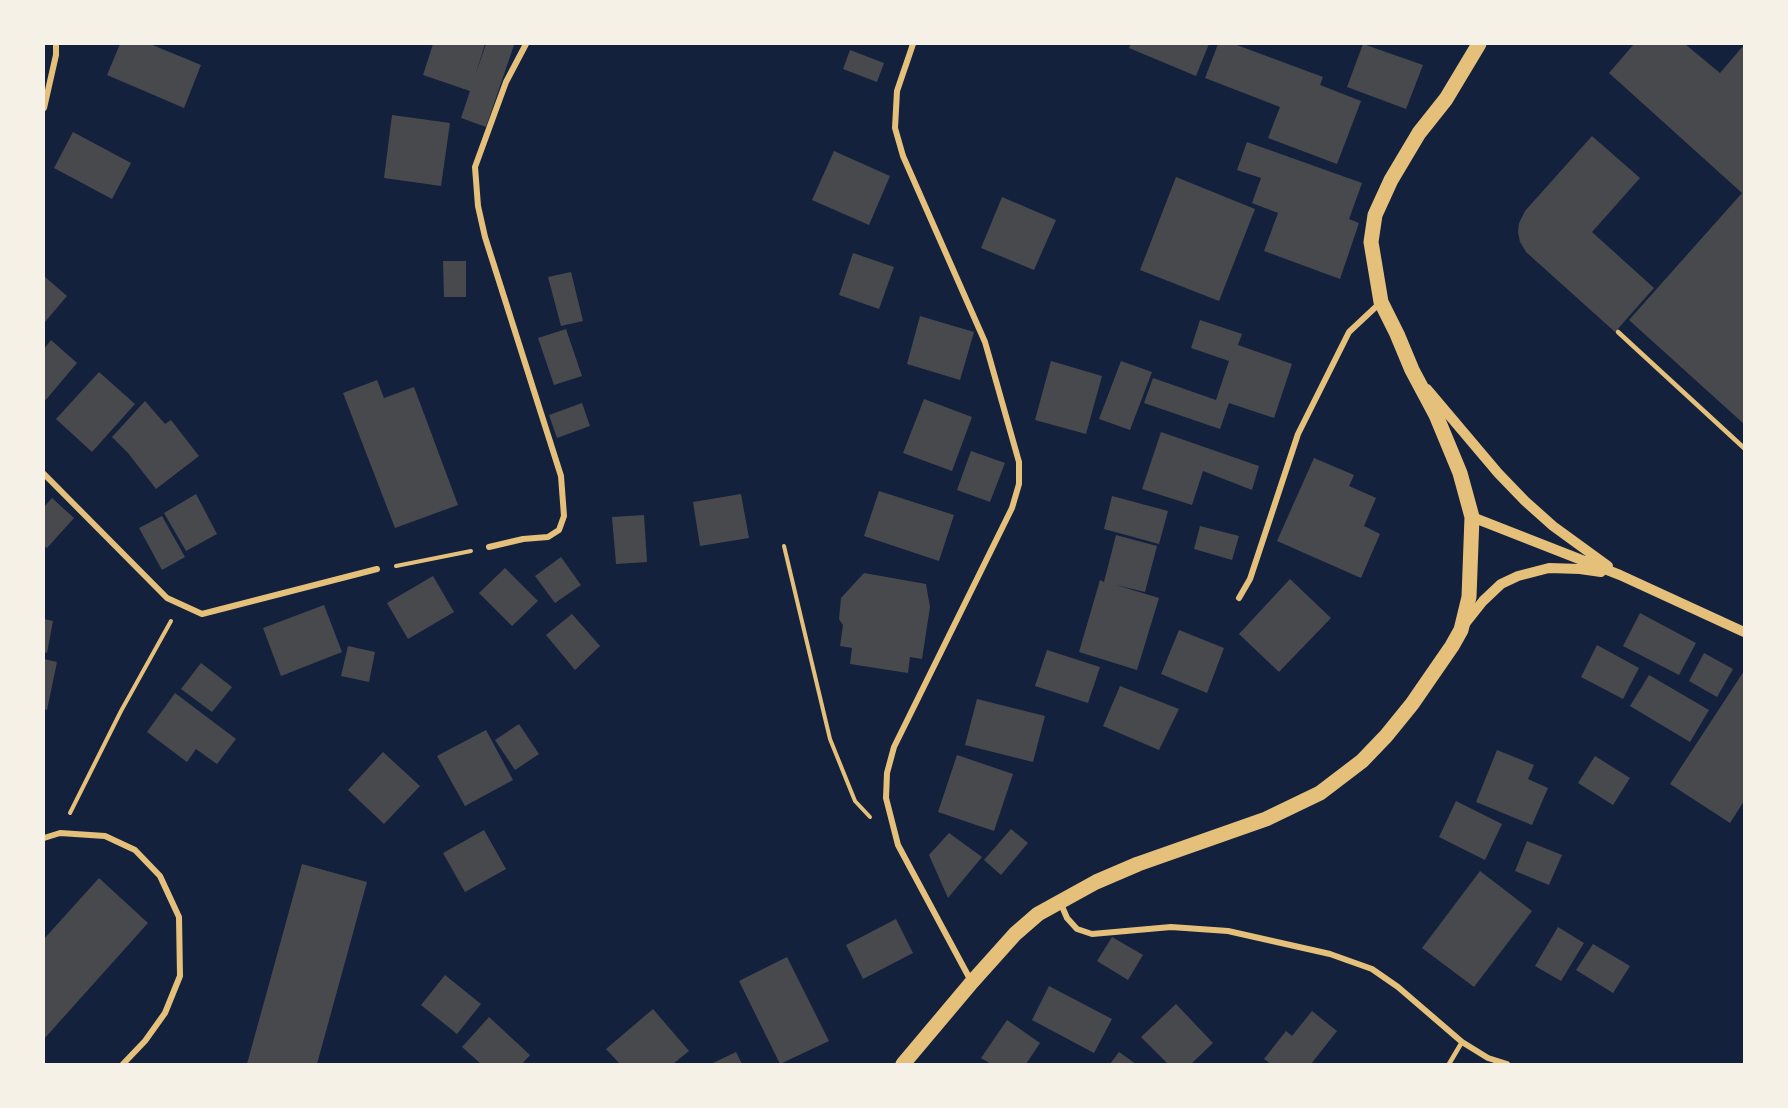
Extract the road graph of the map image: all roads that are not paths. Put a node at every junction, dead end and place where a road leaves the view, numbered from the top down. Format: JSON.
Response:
{"nodes":[{"id":1,"x":56,"y":44,"type":"edge"},
{"id":2,"x":526,"y":44,"type":"edge"},
{"id":3,"x":913,"y":44,"type":"edge"},
{"id":4,"x":1479,"y":44,"type":"edge"},
{"id":5,"x":44,"y":108,"type":"edge"},
{"id":6,"x":1381,"y":302,"type":"junction"},
{"id":7,"x":1618,"y":332,"type":"dead end"},
{"id":8,"x":1412,"y":370,"type":"junction"},
{"id":9,"x":1744,"y":448,"type":"edge"},
{"id":10,"x":44,"y":474,"type":"edge"},
{"id":11,"x":1472,"y":517,"type":"junction"},
{"id":12,"x":489,"y":547,"type":"road end"},
{"id":13,"x":377,"y":569,"type":"road end"},
{"id":14,"x":1620,"y":575,"type":"junction"},
{"id":15,"x":1239,"y":598,"type":"dead end"},
{"id":16,"x":1461,"y":630,"type":"junction"},
{"id":17,"x":1744,"y":632,"type":"edge"},
{"id":18,"x":44,"y":838,"type":"edge"},
{"id":19,"x":1059,"y":900,"type":"junction"},
{"id":20,"x":972,"y":982,"type":"junction"},
{"id":21,"x":1462,"y":1042,"type":"junction"},
{"id":22,"x":123,"y":1065,"type":"edge"},
{"id":23,"x":903,"y":1065,"type":"edge"},
{"id":24,"x":1449,"y":1065,"type":"edge"},
{"id":25,"x":1507,"y":1065,"type":"edge"}],
"edges":[{"from":1,"to":5,"type":"street"},
{"from":2,"to":12,"type":"street"},
{"from":3,"to":20,"type":"street"},
{"from":4,"to":6,"type":"main road"},
{"from":6,"to":8,"type":"main road"},
{"from":6,"to":15,"type":"street"},
{"from":7,"to":9,"type":"lane"},
{"from":8,"to":11,"type":"main road"},
{"from":8,"to":14,"type":"street"},
{"from":10,"to":13,"type":"street"},
{"from":11,"to":14,"type":"street"},
{"from":11,"to":16,"type":"main road"},
{"from":14,"to":16,"type":"street"},
{"from":14,"to":17,"type":"street"},
{"from":16,"to":19,"type":"main road"},
{"from":18,"to":22,"type":"street"},
{"from":19,"to":20,"type":"main road"},
{"from":19,"to":21,"type":"street"},
{"from":20,"to":23,"type":"main road"},
{"from":21,"to":24,"type":"lane"},
{"from":21,"to":25,"type":"street"}]}
